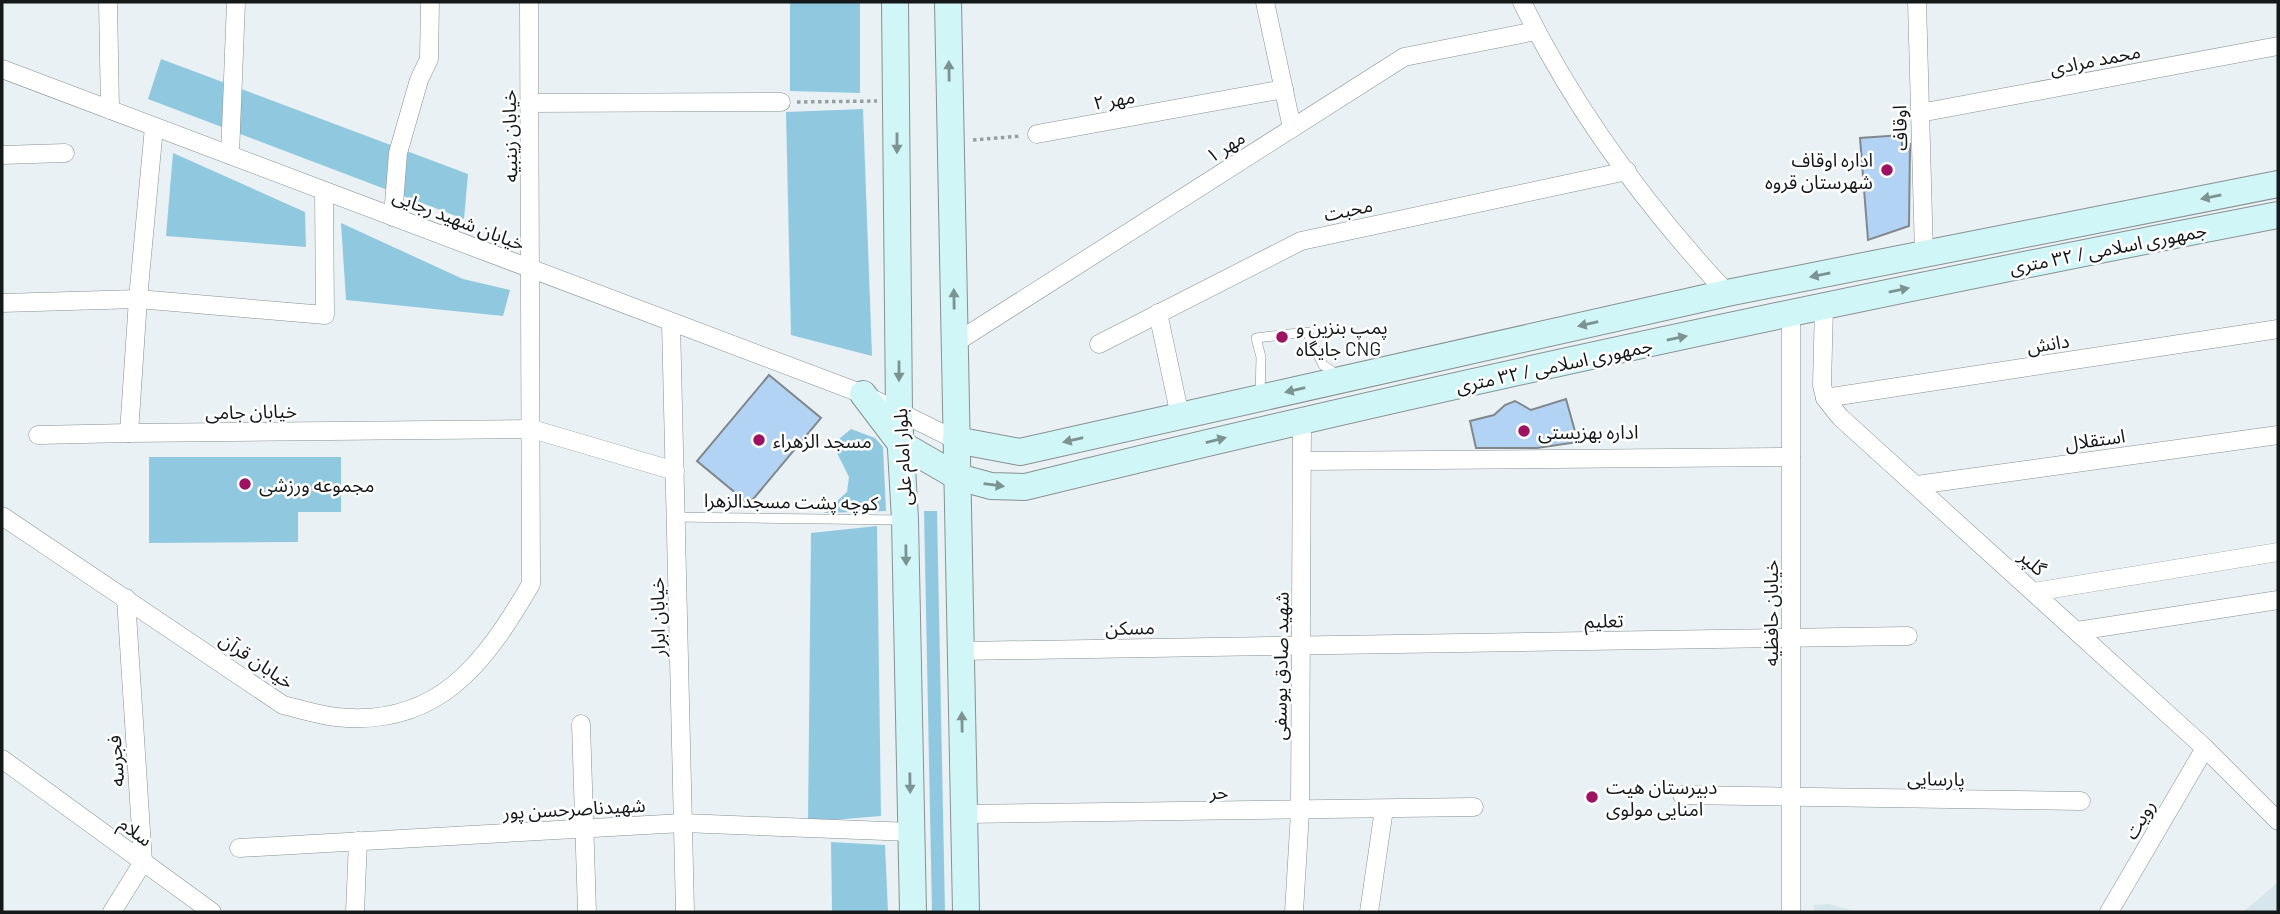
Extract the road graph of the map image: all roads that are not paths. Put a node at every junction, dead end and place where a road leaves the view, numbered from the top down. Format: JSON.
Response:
{"nodes":[{"id":1,"x":108,"y":2,"type":"edge"},
{"id":2,"x":236,"y":2,"type":"edge"},
{"id":3,"x":430,"y":2,"type":"edge"},
{"id":4,"x":528,"y":2,"type":"edge"},
{"id":5,"x":895,"y":2,"type":"edge"},
{"id":6,"x":948,"y":2,"type":"edge"},
{"id":7,"x":1265,"y":2,"type":"edge"},
{"id":8,"x":1522,"y":2,"type":"edge"},
{"id":9,"x":1917,"y":2,"type":"edge"},
{"id":10,"x":1536,"y":31,"type":"junction"},
{"id":11,"x":2278,"y":46,"type":"edge"},
{"id":12,"x":2,"y":69,"type":"edge"},
{"id":13,"x":1284,"y":89,"type":"junction"},
{"id":14,"x":781,"y":102,"type":"road end"},
{"id":15,"x":530,"y":103,"type":"junction"},
{"id":16,"x":110,"y":110,"type":"junction"},
{"id":17,"x":1920,"y":113,"type":"junction"},
{"id":18,"x":154,"y":127,"type":"junction"},
{"id":19,"x":1292,"y":128,"type":"junction"},
{"id":20,"x":1037,"y":134,"type":"road end"},
{"id":21,"x":65,"y":153,"type":"dead end"},
{"id":22,"x":2,"y":155,"type":"edge"},
{"id":23,"x":230,"y":155,"type":"junction"},
{"id":24,"x":1627,"y":171,"type":"junction"},
{"id":25,"x":2278,"y":184,"type":"edge"},
{"id":26,"x":324,"y":191,"type":"junction"},
{"id":27,"x":2278,"y":215,"type":"edge"},
{"id":28,"x":394,"y":217,"type":"junction"},
{"id":29,"x":1972,"y":244,"type":"junction"},
{"id":30,"x":1924,"y":254,"type":"junction"},
{"id":31,"x":532,"y":269,"type":"junction"},
{"id":32,"x":1978,"y":273,"type":"junction"},
{"id":33,"x":1727,"y":293,"type":"junction"},
{"id":34,"x":138,"y":299,"type":"junction"},
{"id":35,"x":2,"y":303,"type":"edge"},
{"id":36,"x":1824,"y":307,"type":"junction"},
{"id":37,"x":1158,"y":313,"type":"junction"},
{"id":38,"x":1791,"y":314,"type":"junction"},
{"id":39,"x":671,"y":322,"type":"junction"},
{"id":40,"x":2278,"y":330,"type":"edge"},
{"id":41,"x":955,"y":343,"type":"junction"},
{"id":42,"x":1098,"y":344,"type":"dead end"},
{"id":43,"x":1343,"y":379,"type":"junction"},
{"id":44,"x":863,"y":394,"type":"junction"},
{"id":45,"x":1259,"y":398,"type":"junction"},
{"id":46,"x":1825,"y":398,"type":"junction"},
{"id":47,"x":899,"y":414,"type":"junction"},
{"id":48,"x":1180,"y":416,"type":"junction"},
{"id":49,"x":1302,"y":419,"type":"junction"},
{"id":50,"x":532,"y":429,"type":"junction"},
{"id":51,"x":130,"y":433,"type":"junction"},
{"id":52,"x":38,"y":435,"type":"dead end"},
{"id":53,"x":2278,"y":435,"type":"edge"},
{"id":54,"x":956,"y":440,"type":"junction"},
{"id":55,"x":901,"y":444,"type":"junction"},
{"id":56,"x":1791,"y":457,"type":"junction"},
{"id":57,"x":1304,"y":461,"type":"junction"},
{"id":58,"x":675,"y":471,"type":"junction"},
{"id":59,"x":958,"y":477,"type":"junction"},
{"id":60,"x":1917,"y":485,"type":"junction"},
{"id":61,"x":2,"y":516,"type":"edge"},
{"id":62,"x":676,"y":517,"type":"junction"},
{"id":63,"x":905,"y":520,"type":"junction"},
{"id":64,"x":2278,"y":552,"type":"edge"},
{"id":65,"x":2034,"y":592,"type":"junction"},
{"id":66,"x":125,"y":598,"type":"junction"},
{"id":67,"x":2278,"y":600,"type":"edge"},
{"id":68,"x":2077,"y":631,"type":"junction"},
{"id":69,"x":1908,"y":636,"type":"dead end"},
{"id":70,"x":1791,"y":638,"type":"junction"},
{"id":71,"x":1301,"y":645,"type":"junction"},
{"id":72,"x":961,"y":651,"type":"junction"},
{"id":73,"x":581,"y":723,"type":"dead end"},
{"id":74,"x":2205,"y":748,"type":"junction"},
{"id":75,"x":2,"y":759,"type":"edge"},
{"id":76,"x":1682,"y":795,"type":"dead end"},
{"id":77,"x":1791,"y":798,"type":"junction"},
{"id":78,"x":2081,"y":801,"type":"dead end"},
{"id":79,"x":1474,"y":807,"type":"dead end"},
{"id":80,"x":1384,"y":809,"type":"junction"},
{"id":81,"x":1300,"y":811,"type":"junction"},
{"id":82,"x":964,"y":814,"type":"junction"},
{"id":83,"x":2275,"y":814,"type":"edge"},
{"id":84,"x":683,"y":823,"type":"junction"},
{"id":85,"x":582,"y":828,"type":"junction"},
{"id":86,"x":911,"y":832,"type":"junction"},
{"id":87,"x":358,"y":841,"type":"junction"},
{"id":88,"x":239,"y":848,"type":"dead end"},
{"id":89,"x":143,"y":862,"type":"junction"},
{"id":90,"x":112,"y":912,"type":"edge"},
{"id":91,"x":212,"y":912,"type":"edge"},
{"id":92,"x":355,"y":912,"type":"edge"},
{"id":93,"x":587,"y":912,"type":"edge"},
{"id":94,"x":685,"y":912,"type":"edge"},
{"id":95,"x":913,"y":912,"type":"edge"},
{"id":96,"x":966,"y":912,"type":"edge"},
{"id":97,"x":1294,"y":912,"type":"edge"},
{"id":98,"x":1369,"y":912,"type":"edge"},
{"id":99,"x":1791,"y":912,"type":"edge"},
{"id":100,"x":2109,"y":912,"type":"edge"}],
"edges":[{"from":1,"to":16,"type":"street"},
{"from":2,"to":23,"type":"street"},
{"from":3,"to":28,"type":"street"},
{"from":4,"to":15,"type":"street","name":"خیابان زینبیه"},
{"from":5,"to":47,"type":"street","name":"بلوار امام علی","one_way":true},
{"from":41,"to":6,"type":"street","one_way":true},
{"from":7,"to":13,"type":"street"},
{"from":8,"to":10,"type":"street"},
{"from":9,"to":17,"type":"street","name":"اوقاف"},
{"from":10,"to":19,"type":"street","name":"مهر ۱"},
{"from":10,"to":24,"type":"street"},
{"from":11,"to":17,"type":"street","name":"محمد مرادی"},
{"from":12,"to":16,"type":"street","name":"خیابان شهید رجایی"},
{"from":13,"to":19,"type":"street"},
{"from":13,"to":20,"type":"street","name":"مهر ۲"},
{"from":14,"to":15,"type":"street"},
{"from":15,"to":31,"type":"street","name":"خیابان زینبیه"},
{"from":16,"to":18,"type":"street","name":"خیابان شهید رجایی"},
{"from":17,"to":30,"type":"street","name":"اوقاف"},
{"from":18,"to":23,"type":"street","name":"خیابان شهید رجایی"},
{"from":18,"to":34,"type":"street"},
{"from":19,"to":41,"type":"street","name":"مهر ۱"},
{"from":21,"to":22,"type":"street"},
{"from":23,"to":26,"type":"street","name":"خیابان شهید رجایی"},
{"from":24,"to":33,"type":"street"},
{"from":24,"to":37,"type":"street","name":"محبت"},
{"from":25,"to":29,"type":"street","name":"جمهوری اسلامی / ۳۲ متری","one_way":true},
{"from":26,"to":28,"type":"street","name":"خیابان شهید رجایی"},
{"from":26,"to":34,"type":"street"},
{"from":27,"to":32,"type":"street","name":"جمهوری اسلامی / ۳۲ متری"},
{"from":28,"to":31,"type":"street","name":"خیابان شهید رجایی"},
{"from":29,"to":30,"type":"street","name":"جمهوری اسلامی / ۳۲ متری"},
{"from":29,"to":32,"type":"street"},
{"from":30,"to":33,"type":"street","name":"جمهوری اسلامی / ۳۲ متری","one_way":true},
{"from":31,"to":39,"type":"street","name":"خیابان شهید رجایی"},
{"from":31,"to":50,"type":"street","name":"خیابان قرآن"},
{"from":36,"to":32,"type":"street","name":"جمهوری اسلامی / ۳۲ متری","one_way":true},
{"from":33,"to":43,"type":"street","name":"جمهوری اسلامی / ۳۲ متری","one_way":true},
{"from":34,"to":35,"type":"street"},
{"from":34,"to":51,"type":"street"},
{"from":36,"to":38,"type":"street","name":"جمهوری اسلامی / ۳۲ متری"},
{"from":36,"to":46,"type":"street"},
{"from":37,"to":42,"type":"street","name":"محبت"},
{"from":37,"to":48,"type":"street"},
{"from":49,"to":38,"type":"street","name":"جمهوری اسلامی / ۳۲ متری","one_way":true},
{"from":38,"to":56,"type":"street","name":"خیابان حافظیه"},
{"from":39,"to":44,"type":"street","name":"خیابان شهید رجایی"},
{"from":39,"to":58,"type":"street","name":"خیابان ابرار"},
{"from":40,"to":46,"type":"street","name":"دانش"},
{"from":41,"to":54,"type":"street"},
{"from":43,"to":45,"type":"street","name":"جمهوری اسلامی / ۳۲ متری","one_way":true},
{"from":43,"to":45,"type":"lane"},
{"from":44,"to":47,"type":"street","name":"خیابان شهید رجایی"},
{"from":44,"to":55,"type":"street","name":"جمهوری اسلامی / ۳۲ متری"},
{"from":45,"to":48,"type":"street","name":"جمهوری اسلامی / ۳۲ متری"},
{"from":46,"to":60,"type":"street","name":"گلپر"},
{"from":47,"to":54,"type":"street","name":"خیابان شهید رجایی"},
{"from":47,"to":55,"type":"street","name":"بلوار امام علی"},
{"from":48,"to":54,"type":"street","name":"جمهوری اسلامی / ۳۲ متری","one_way":true},
{"from":49,"to":57,"type":"street","name":"شهید صادق یوسفی"},
{"from":59,"to":49,"type":"street","name":"جمهوری اسلامی / ۳۲ متری","one_way":true},
{"from":50,"to":51,"type":"street","name":"خیابان جامی"},
{"from":50,"to":58,"type":"street","name":"خیابان جامی"},
{"from":50,"to":66,"type":"street","name":"خیابان قرآن"},
{"from":51,"to":52,"type":"street","name":"خیابان جامی"},
{"from":53,"to":60,"type":"street","name":"استقلال"},
{"from":54,"to":59,"type":"street"},
{"from":55,"to":59,"type":"street","name":"جمهوری اسلامی / ۳۲ متری"},
{"from":55,"to":63,"type":"street","name":"بلوار امام علی"},
{"from":56,"to":57,"type":"street"},
{"from":56,"to":70,"type":"street","name":"خیابان حافظیه"},
{"from":57,"to":71,"type":"street","name":"شهید صادق یوسفی"},
{"from":58,"to":62,"type":"street","name":"خیابان ابرار"},
{"from":59,"to":72,"type":"street"},
{"from":60,"to":65,"type":"street","name":"گلپر"},
{"from":61,"to":66,"type":"street","name":"خیابان قرآن"},
{"from":62,"to":63,"type":"lane","name":"کوچه پشت مسجدالزهرا"},
{"from":62,"to":84,"type":"street","name":"خیابان ابرار"},
{"from":63,"to":86,"type":"street","name":"بلوار امام علی","one_way":true},
{"from":64,"to":65,"type":"street"},
{"from":65,"to":68,"type":"street","name":"گلپر"},
{"from":66,"to":89,"type":"street","name":"فجرسه"},
{"from":67,"to":68,"type":"street"},
{"from":68,"to":74,"type":"street","name":"گلپر"},
{"from":69,"to":70,"type":"street","name":"تعلیم"},
{"from":70,"to":71,"type":"street","name":"تعلیم"},
{"from":70,"to":77,"type":"street","name":"خیابان حافظیه"},
{"from":71,"to":72,"type":"street","name":"مسکن"},
{"from":71,"to":81,"type":"street","name":"شهید صادق یوسفی"},
{"from":82,"to":72,"type":"street","one_way":true},
{"from":73,"to":85,"type":"street"},
{"from":74,"to":83,"type":"street","name":"گلپر"},
{"from":74,"to":100,"type":"street","name":"رویت"},
{"from":75,"to":89,"type":"street","name":"سلام"},
{"from":76,"to":77,"type":"street","name":"پارسایی"},
{"from":77,"to":78,"type":"street","name":"پارسایی"},
{"from":77,"to":99,"type":"street","name":"خیابان حافظیه"},
{"from":79,"to":80,"type":"street","name":"حر"},
{"from":80,"to":81,"type":"street","name":"حر"},
{"from":80,"to":98,"type":"street"},
{"from":81,"to":82,"type":"street","name":"حر"},
{"from":81,"to":97,"type":"street","name":"شهید صادق یوسفی"},
{"from":82,"to":96,"type":"street"},
{"from":84,"to":85,"type":"street","name":"شهیدناصرحسن پور"},
{"from":84,"to":86,"type":"street","name":"شهیدناصرحسن پور"},
{"from":84,"to":94,"type":"street","name":"خیابان ابرار"},
{"from":85,"to":87,"type":"street","name":"شهیدناصرحسن پور"},
{"from":85,"to":93,"type":"street"},
{"from":86,"to":95,"type":"street","name":"بلوار امام علی"},
{"from":87,"to":88,"type":"street","name":"شهیدناصرحسن پور"},
{"from":87,"to":92,"type":"street"},
{"from":89,"to":90,"type":"street"},
{"from":89,"to":91,"type":"street","name":"سلام"}]}
